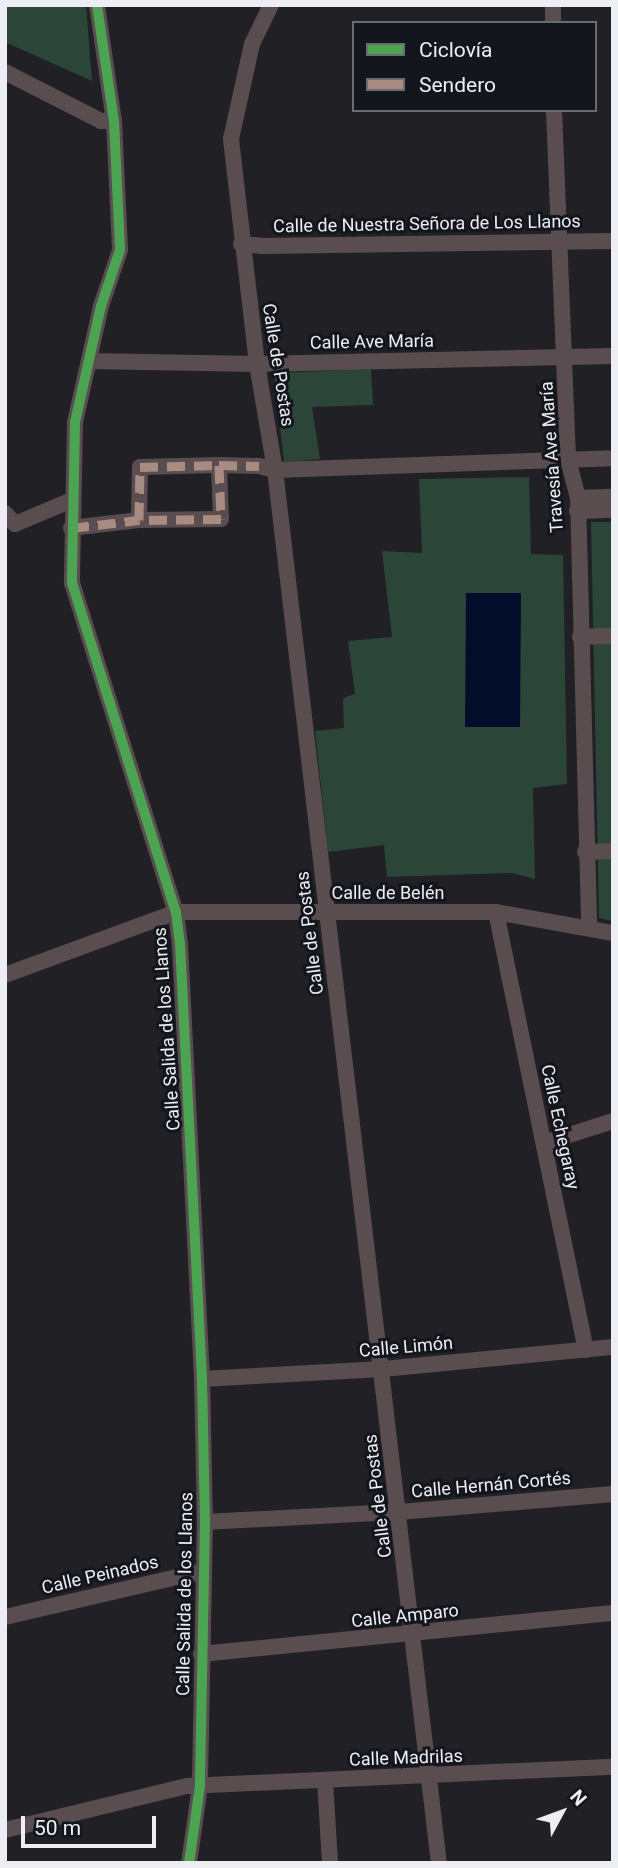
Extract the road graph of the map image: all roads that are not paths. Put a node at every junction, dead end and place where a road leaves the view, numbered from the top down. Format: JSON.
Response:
{"nodes":[{"id":1,"x":97,"y":5,"type":"edge"},
{"id":2,"x":271,"y":5,"type":"edge"},
{"id":3,"x":5,"y":72,"type":"edge"},
{"id":4,"x":554,"y":112,"type":"edge"},
{"id":5,"x":114,"y":121,"type":"junction"},
{"id":6,"x":613,"y":241,"type":"edge"},
{"id":7,"x":559,"y":242,"type":"junction"},
{"id":8,"x":241,"y":244,"type":"junction"},
{"id":9,"x":613,"y":356,"type":"edge"},
{"id":10,"x":564,"y":357,"type":"junction"},
{"id":11,"x":89,"y":361,"type":"junction"},
{"id":12,"x":257,"y":364,"type":"junction"},
{"id":13,"x":613,"y":458,"type":"edge"},
{"id":14,"x":568,"y":459,"type":"junction"},
{"id":15,"x":219,"y":465,"type":"junction"},
{"id":16,"x":275,"y":470,"type":"junction"},
{"id":17,"x":613,"y":497,"type":"edge"},
{"id":18,"x":72,"y":500,"type":"junction"},
{"id":19,"x":578,"y":504,"type":"junction"},
{"id":20,"x":613,"y":510,"type":"edge"},
{"id":21,"x":5,"y":513,"type":"edge"},
{"id":22,"x":139,"y":520,"type":"junction"},
{"id":23,"x":71,"y":528,"type":"junction"},
{"id":24,"x":613,"y":635,"type":"edge"},
{"id":25,"x":580,"y":638,"type":"junction"},
{"id":26,"x":613,"y":851,"type":"edge"},
{"id":27,"x":585,"y":852,"type":"junction"},
{"id":28,"x":176,"y":912,"type":"junction"},
{"id":29,"x":496,"y":912,"type":"junction"},
{"id":30,"x":326,"y":913,"type":"junction"},
{"id":31,"x":589,"y":928,"type":"junction"},
{"id":32,"x":613,"y":933,"type":"edge"},
{"id":33,"x":5,"y":975,"type":"edge"},
{"id":34,"x":613,"y":1121,"type":"edge"},
{"id":35,"x":544,"y":1143,"type":"junction"},
{"id":36,"x":613,"y":1347,"type":"edge"},
{"id":37,"x":586,"y":1350,"type":"junction"},
{"id":38,"x":383,"y":1369,"type":"junction"},
{"id":39,"x":202,"y":1379,"type":"junction"},
{"id":40,"x":613,"y":1494,"type":"edge"},
{"id":41,"x":399,"y":1512,"type":"junction"},
{"id":42,"x":205,"y":1522,"type":"junction"},
{"id":43,"x":203,"y":1571,"type":"junction"},
{"id":44,"x":613,"y":1613,"type":"edge"},
{"id":45,"x":5,"y":1617,"type":"edge"},
{"id":46,"x":414,"y":1635,"type":"junction"},
{"id":47,"x":201,"y":1654,"type":"junction"},
{"id":48,"x":613,"y":1767,"type":"edge"},
{"id":49,"x":428,"y":1777,"type":"junction"},
{"id":50,"x":325,"y":1781,"type":"junction"},
{"id":51,"x":200,"y":1786,"type":"junction"},
{"id":52,"x":5,"y":1830,"type":"edge"},
{"id":53,"x":189,"y":1863,"type":"edge"},
{"id":54,"x":330,"y":1863,"type":"edge"},
{"id":55,"x":439,"y":1863,"type":"edge"}],
"edges":[{"from":1,"to":5,"type":"street","name":"Calle Salida de los Llanos"},
{"from":2,"to":8,"type":"street","name":"Calle de Postas"},
{"from":3,"to":5,"type":"street"},
{"from":4,"to":7,"type":"street","name":"Travesía Ave María"},
{"from":5,"to":11,"type":"street","name":"Calle Salida de los Llanos"},
{"from":6,"to":7,"type":"street","name":"Calle de Nuestra Señora de Los Llanos"},
{"from":7,"to":8,"type":"street","name":"Calle de Nuestra Señora de Los Llanos"},
{"from":7,"to":10,"type":"street","name":"Travesía Ave María"},
{"from":8,"to":12,"type":"street","name":"Calle de Postas"},
{"from":9,"to":10,"type":"street","name":"Calle Ave María"},
{"from":10,"to":12,"type":"street","name":"Calle Ave María"},
{"from":10,"to":14,"type":"street","name":"Travesía Ave María"},
{"from":11,"to":12,"type":"street","name":"Calle Ave María"},
{"from":11,"to":18,"type":"street","name":"Calle Salida de los Llanos"},
{"from":12,"to":16,"type":"street","name":"Calle de Postas"},
{"from":13,"to":14,"type":"street"},
{"from":14,"to":16,"type":"street"},
{"from":14,"to":19,"type":"street","name":"Travesía Ave María"},
{"from":15,"to":16,"type":"street"},
{"from":15,"to":22,"type":"street"},
{"from":15,"to":22,"type":"street"},
{"from":16,"to":30,"type":"street","name":"Calle de Postas"},
{"from":17,"to":19,"type":"street"},
{"from":18,"to":21,"type":"street"},
{"from":18,"to":23,"type":"street","name":"Calle Salida de los Llanos"},
{"from":19,"to":20,"type":"street"},
{"from":19,"to":25,"type":"street","name":"Travesía Ave María"},
{"from":22,"to":23,"type":"street"},
{"from":23,"to":28,"type":"street","name":"Calle Salida de los Llanos"},
{"from":24,"to":25,"type":"street"},
{"from":25,"to":27,"type":"street","name":"Travesía Ave María"},
{"from":26,"to":27,"type":"street"},
{"from":27,"to":31,"type":"street","name":"Travesía Ave María"},
{"from":28,"to":30,"type":"street","name":"Calle de Belén"},
{"from":28,"to":33,"type":"street","name":"Calle de Belén"},
{"from":28,"to":39,"type":"street","name":"Calle Salida de los Llanos"},
{"from":29,"to":30,"type":"street","name":"Calle de Belén"},
{"from":29,"to":31,"type":"street","name":"Calle de Belén"},
{"from":29,"to":35,"type":"street","name":"Calle Echegaray"},
{"from":30,"to":38,"type":"street","name":"Calle de Postas"},
{"from":31,"to":32,"type":"street","name":"Calle de Belén"},
{"from":34,"to":35,"type":"street"},
{"from":35,"to":37,"type":"street","name":"Calle Echegaray"},
{"from":36,"to":37,"type":"street","name":"Calle Limón"},
{"from":37,"to":38,"type":"street","name":"Calle Limón"},
{"from":38,"to":39,"type":"street","name":"Calle Limón"},
{"from":38,"to":41,"type":"street","name":"Calle de Postas"},
{"from":39,"to":42,"type":"street","name":"Calle Salida de los Llanos"},
{"from":40,"to":41,"type":"street","name":"Calle Hernán Cortés"},
{"from":41,"to":42,"type":"street","name":"Calle Hernán Cortés"},
{"from":41,"to":46,"type":"street","name":"Calle de Postas"},
{"from":42,"to":43,"type":"street","name":"Calle Salida de los Llanos"},
{"from":43,"to":45,"type":"street","name":"Calle Peinados"},
{"from":43,"to":47,"type":"street","name":"Calle Salida de los Llanos"},
{"from":44,"to":46,"type":"street","name":"Calle Amparo"},
{"from":46,"to":47,"type":"street","name":"Calle Amparo"},
{"from":46,"to":49,"type":"street","name":"Calle de Postas"},
{"from":47,"to":51,"type":"street","name":"Calle Salida de los Llanos"},
{"from":48,"to":49,"type":"street","name":"Calle Madrilas"},
{"from":49,"to":50,"type":"street","name":"Calle Madrilas"},
{"from":49,"to":55,"type":"street","name":"Calle de Postas"},
{"from":50,"to":51,"type":"street","name":"Calle Madrilas"},
{"from":50,"to":54,"type":"street"},
{"from":51,"to":52,"type":"street","name":"Calle Madrilas"},
{"from":51,"to":53,"type":"street","name":"Calle Salida de los Llanos"}]}
